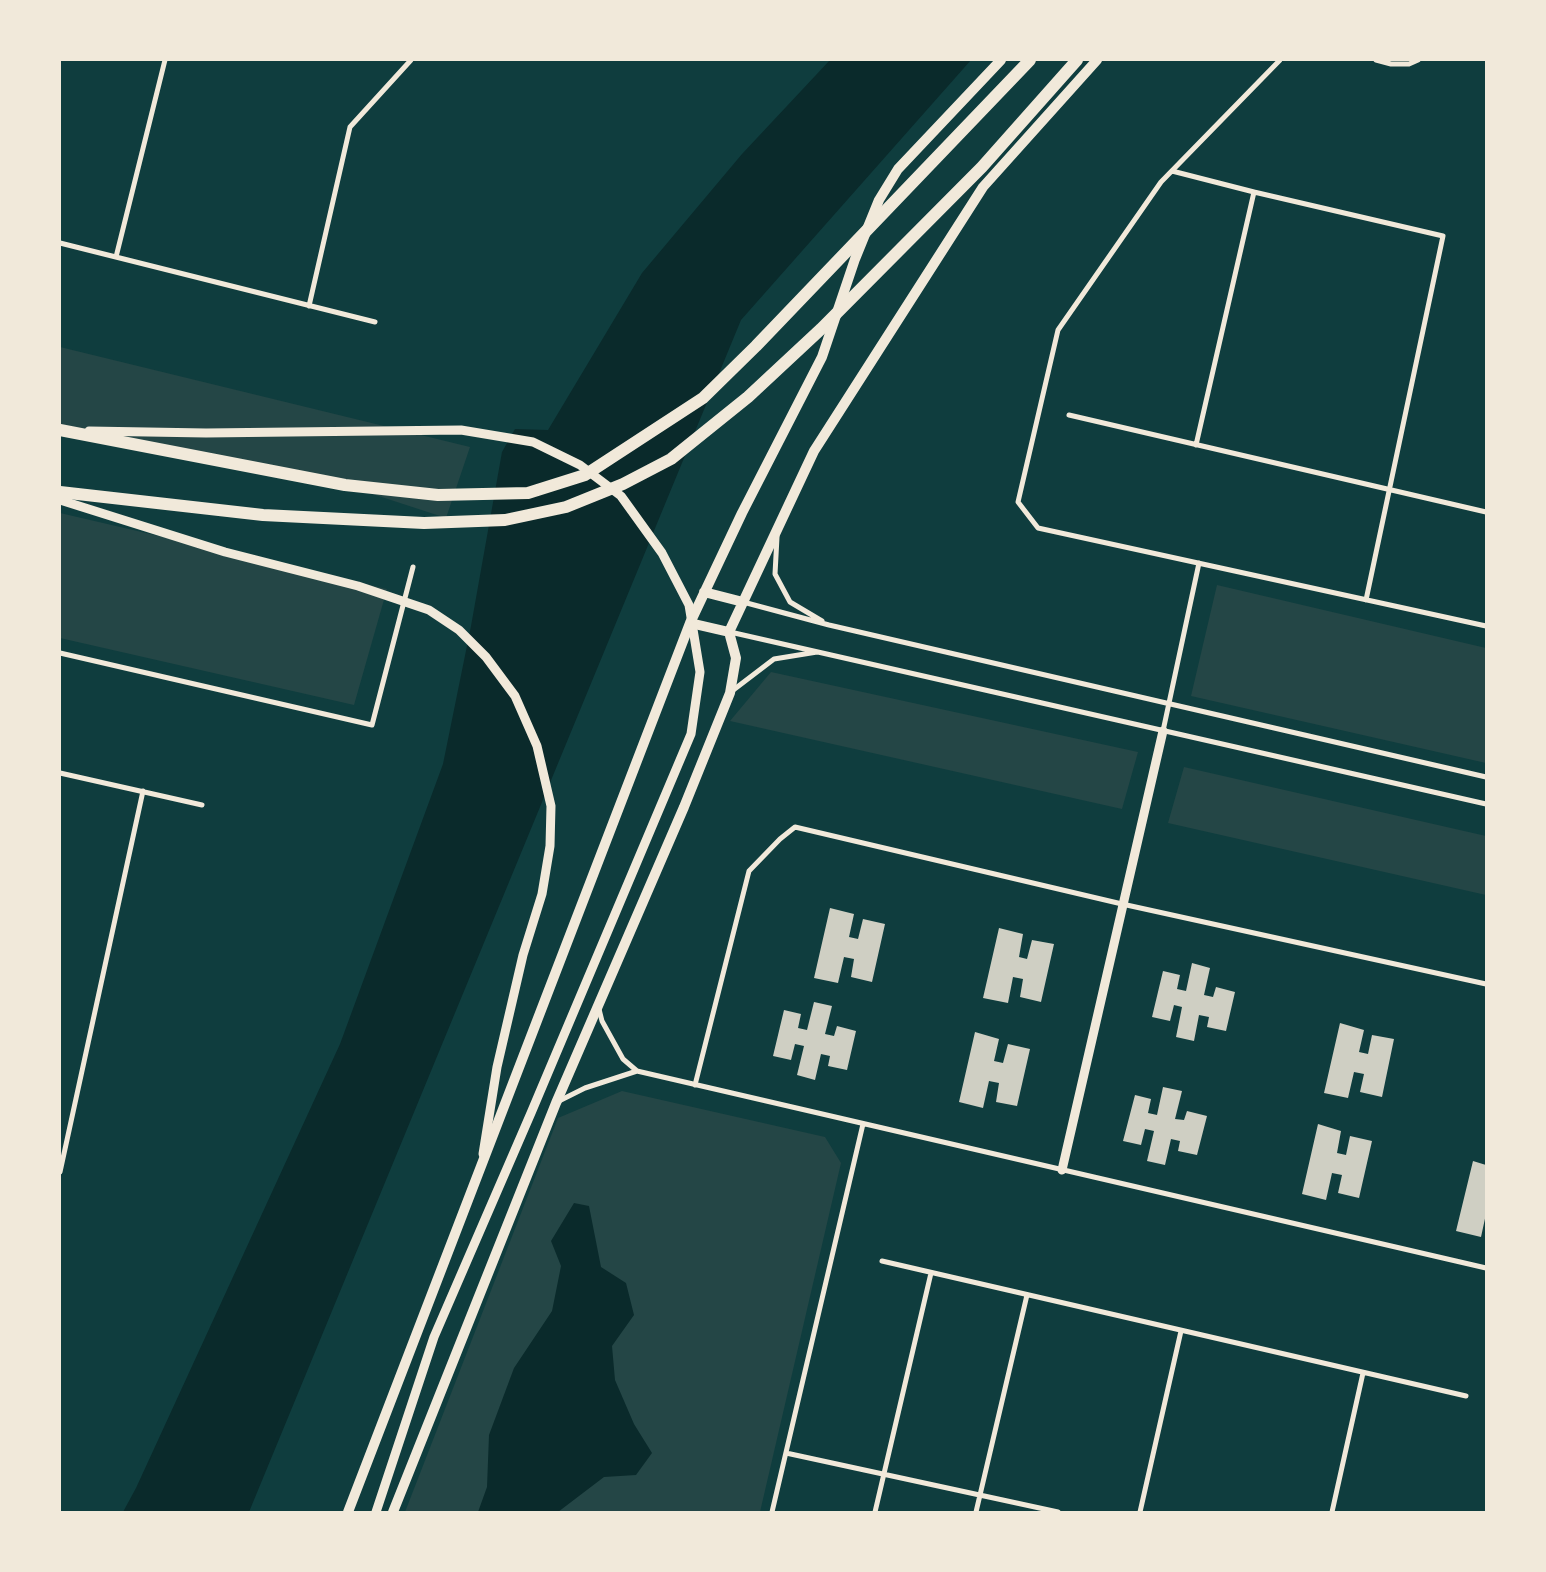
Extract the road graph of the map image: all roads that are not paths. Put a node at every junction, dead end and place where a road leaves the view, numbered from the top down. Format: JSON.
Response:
{"nodes":[{"id":1,"x":165,"y":60,"type":"edge"},
{"id":2,"x":411,"y":60,"type":"edge"},
{"id":3,"x":1000,"y":60,"type":"edge"},
{"id":4,"x":1030,"y":60,"type":"edge"},
{"id":5,"x":1077,"y":60,"type":"edge"},
{"id":6,"x":1097,"y":60,"type":"edge"},
{"id":7,"x":1280,"y":60,"type":"edge"},
{"id":8,"x":1376,"y":60,"type":"edge"},
{"id":9,"x":1418,"y":60,"type":"edge"},
{"id":10,"x":1172,"y":171,"type":"junction"},
{"id":11,"x":1254,"y":192,"type":"junction"},
{"id":12,"x":60,"y":243,"type":"edge"},
{"id":13,"x":116,"y":257,"type":"junction"},
{"id":14,"x":309,"y":306,"type":"junction"},
{"id":15,"x":374,"y":322,"type":"dead end"},
{"id":16,"x":1069,"y":415,"type":"dead end"},
{"id":17,"x":62,"y":431,"type":"edge"},
{"id":18,"x":1196,"y":445,"type":"junction"},
{"id":19,"x":1388,"y":489,"type":"junction"},
{"id":20,"x":60,"y":492,"type":"edge"},
{"id":21,"x":60,"y":500,"type":"edge"},
{"id":22,"x":1486,"y":512,"type":"edge"},
{"id":23,"x":778,"y":528,"type":"junction"},
{"id":24,"x":1199,"y":563,"type":"junction"},
{"id":25,"x":413,"y":567,"type":"dead end"},
{"id":26,"x":704,"y":592,"type":"junction"},
{"id":27,"x":1366,"y":600,"type":"junction"},
{"id":28,"x":743,"y":602,"type":"junction"},
{"id":29,"x":690,"y":623,"type":"junction"},
{"id":30,"x":829,"y":625,"type":"junction"},
{"id":31,"x":1486,"y":626,"type":"edge"},
{"id":32,"x":729,"y":632,"type":"junction"},
{"id":33,"x":821,"y":651,"type":"junction"},
{"id":34,"x":60,"y":653,"type":"edge"},
{"id":35,"x":730,"y":693,"type":"junction"},
{"id":36,"x":1168,"y":703,"type":"junction"},
{"id":37,"x":1163,"y":731,"type":"junction"},
{"id":38,"x":60,"y":773,"type":"edge"},
{"id":39,"x":1486,"y":777,"type":"edge"},
{"id":40,"x":143,"y":791,"type":"junction"},
{"id":41,"x":202,"y":804,"type":"dead end"},
{"id":42,"x":1486,"y":804,"type":"edge"},
{"id":43,"x":1122,"y":904,"type":"junction"},
{"id":44,"x":1486,"y":984,"type":"edge"},
{"id":45,"x":598,"y":1006,"type":"junction"},
{"id":46,"x":637,"y":1071,"type":"junction"},
{"id":47,"x":696,"y":1085,"type":"junction"},
{"id":48,"x":556,"y":1103,"type":"junction"},
{"id":49,"x":863,"y":1124,"type":"junction"},
{"id":50,"x":480,"y":1167,"type":"junction"},
{"id":51,"x":1062,"y":1170,"type":"junction"},
{"id":52,"x":60,"y":1172,"type":"edge"},
{"id":53,"x":882,"y":1261,"type":"dead end"},
{"id":54,"x":1486,"y":1268,"type":"edge"},
{"id":55,"x":931,"y":1273,"type":"junction"},
{"id":56,"x":1027,"y":1295,"type":"junction"},
{"id":57,"x":1181,"y":1331,"type":"junction"},
{"id":58,"x":1363,"y":1372,"type":"junction"},
{"id":59,"x":1466,"y":1396,"type":"dead end"},
{"id":60,"x":786,"y":1453,"type":"junction"},
{"id":61,"x":884,"y":1474,"type":"junction"},
{"id":62,"x":980,"y":1495,"type":"junction"},
{"id":63,"x":348,"y":1512,"type":"edge"},
{"id":64,"x":376,"y":1512,"type":"edge"},
{"id":65,"x":393,"y":1512,"type":"edge"},
{"id":66,"x":772,"y":1512,"type":"edge"},
{"id":67,"x":875,"y":1512,"type":"edge"},
{"id":68,"x":976,"y":1512,"type":"edge"},
{"id":69,"x":1058,"y":1512,"type":"edge"},
{"id":70,"x":1140,"y":1512,"type":"edge"},
{"id":71,"x":1332,"y":1512,"type":"edge"}],
"edges":[{"from":1,"to":13,"type":"street"},
{"from":2,"to":14,"type":"street"},
{"from":3,"to":26,"type":"main road"},
{"from":4,"to":17,"type":"main road"},
{"from":5,"to":20,"type":"main road"},
{"from":6,"to":23,"type":"main road"},
{"from":7,"to":10,"type":"street"},
{"from":8,"to":9,"type":"street"},
{"from":10,"to":11,"type":"street"},
{"from":10,"to":24,"type":"street"},
{"from":11,"to":18,"type":"street"},
{"from":11,"to":19,"type":"street"},
{"from":12,"to":13,"type":"street"},
{"from":13,"to":14,"type":"street"},
{"from":14,"to":15,"type":"street"},
{"from":16,"to":18,"type":"street"},
{"from":17,"to":64,"type":"street"},
{"from":18,"to":19,"type":"street"},
{"from":19,"to":22,"type":"street"},
{"from":19,"to":27,"type":"street"},
{"from":21,"to":50,"type":"street"},
{"from":23,"to":28,"type":"main road"},
{"from":23,"to":30,"type":"street"},
{"from":24,"to":27,"type":"street"},
{"from":24,"to":36,"type":"street"},
{"from":25,"to":34,"type":"street"},
{"from":26,"to":28,"type":"main road"},
{"from":26,"to":29,"type":"main road"},
{"from":27,"to":31,"type":"street"},
{"from":28,"to":30,"type":"street"},
{"from":28,"to":32,"type":"main road"},
{"from":29,"to":32,"type":"main road"},
{"from":29,"to":50,"type":"main road"},
{"from":30,"to":36,"type":"street"},
{"from":32,"to":33,"type":"street"},
{"from":32,"to":35,"type":"main road"},
{"from":33,"to":35,"type":"street"},
{"from":33,"to":37,"type":"street"},
{"from":35,"to":45,"type":"main road"},
{"from":36,"to":37,"type":"street"},
{"from":36,"to":39,"type":"street"},
{"from":37,"to":42,"type":"street"},
{"from":37,"to":43,"type":"street"},
{"from":38,"to":40,"type":"street"},
{"from":40,"to":41,"type":"street"},
{"from":40,"to":52,"type":"street"},
{"from":43,"to":44,"type":"street"},
{"from":43,"to":47,"type":"street"},
{"from":43,"to":51,"type":"street"},
{"from":45,"to":46,"type":"street"},
{"from":45,"to":48,"type":"main road"},
{"from":46,"to":47,"type":"street"},
{"from":46,"to":48,"type":"street"},
{"from":47,"to":49,"type":"street"},
{"from":48,"to":65,"type":"main road"},
{"from":49,"to":51,"type":"street"},
{"from":49,"to":60,"type":"street"},
{"from":50,"to":63,"type":"main road"},
{"from":51,"to":54,"type":"street"},
{"from":53,"to":55,"type":"street"},
{"from":55,"to":56,"type":"street"},
{"from":55,"to":61,"type":"street"},
{"from":56,"to":57,"type":"street"},
{"from":56,"to":62,"type":"street"},
{"from":57,"to":58,"type":"street"},
{"from":57,"to":70,"type":"street"},
{"from":58,"to":59,"type":"street"},
{"from":58,"to":71,"type":"street"},
{"from":60,"to":61,"type":"street"},
{"from":60,"to":66,"type":"street"},
{"from":61,"to":62,"type":"street"},
{"from":61,"to":67,"type":"street"},
{"from":62,"to":68,"type":"street"},
{"from":62,"to":69,"type":"street"}]}
